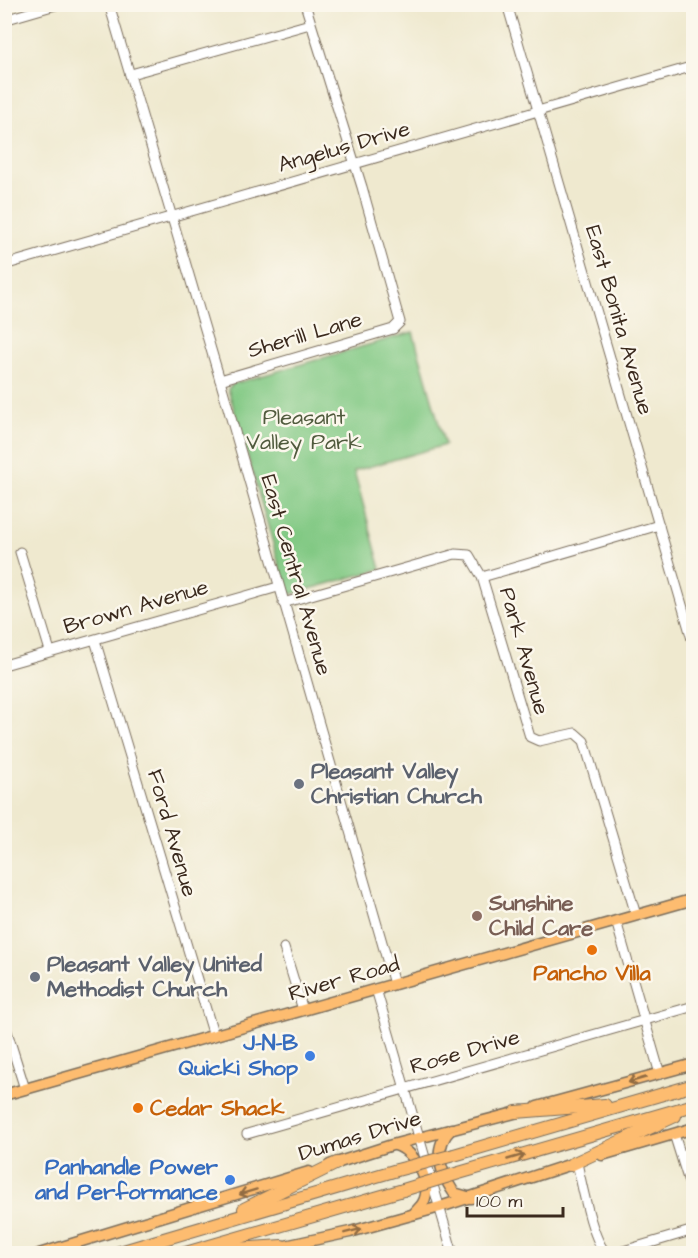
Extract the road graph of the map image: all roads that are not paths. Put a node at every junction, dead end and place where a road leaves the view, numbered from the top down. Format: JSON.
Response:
{"nodes":[{"id":1,"x":59,"y":4,"type":"edge"},
{"id":2,"x":109,"y":4,"type":"edge"},
{"id":3,"x":305,"y":4,"type":"edge"},
{"id":4,"x":507,"y":4,"type":"edge"},
{"id":5,"x":4,"y":20,"type":"edge"},
{"id":6,"x":310,"y":24,"type":"junction"},
{"id":7,"x":693,"y":66,"type":"edge"},
{"id":8,"x":131,"y":75,"type":"junction"},
{"id":9,"x":537,"y":111,"type":"junction"},
{"id":10,"x":353,"y":164,"type":"junction"},
{"id":11,"x":171,"y":217,"type":"junction"},
{"id":12,"x":4,"y":265,"type":"edge"},
{"id":13,"x":220,"y":380,"type":"junction"},
{"id":14,"x":659,"y":525,"type":"junction"},
{"id":15,"x":20,"y":552,"type":"dead end"},
{"id":16,"x":482,"y":577,"type":"junction"},
{"id":17,"x":278,"y":587,"type":"junction"},
{"id":18,"x":283,"y":603,"type":"junction"},
{"id":19,"x":95,"y":640,"type":"junction"},
{"id":20,"x":693,"y":646,"type":"edge"},
{"id":21,"x":50,"y":651,"type":"junction"},
{"id":22,"x":4,"y":665,"type":"edge"},
{"id":23,"x":693,"y":900,"type":"edge"},
{"id":24,"x":636,"y":915,"type":"junction"},
{"id":25,"x":616,"y":921,"type":"junction"},
{"id":26,"x":284,"y":948,"type":"dead end"},
{"id":27,"x":394,"y":984,"type":"junction"},
{"id":28,"x":376,"y":989,"type":"junction"},
{"id":29,"x":693,"y":1006,"type":"edge"},
{"id":30,"x":303,"y":1010,"type":"junction"},
{"id":31,"x":645,"y":1021,"type":"junction"},
{"id":32,"x":4,"y":1022,"type":"edge"},
{"id":33,"x":214,"y":1036,"type":"junction"},
{"id":34,"x":693,"y":1064,"type":"edge"},
{"id":35,"x":660,"y":1074,"type":"junction"},
{"id":36,"x":693,"y":1085,"type":"edge"},
{"id":37,"x":25,"y":1089,"type":"junction"},
{"id":38,"x":405,"y":1089,"type":"junction"},
{"id":39,"x":671,"y":1091,"type":"junction"},
{"id":40,"x":4,"y":1095,"type":"edge"},
{"id":41,"x":693,"y":1107,"type":"edge"},
{"id":42,"x":516,"y":1112,"type":"junction"},
{"id":43,"x":693,"y":1128,"type":"edge"},
{"id":44,"x":452,"y":1129,"type":"junction"},
{"id":45,"x":247,"y":1134,"type":"dead end"},
{"id":46,"x":674,"y":1134,"type":"junction"},
{"id":47,"x":419,"y":1137,"type":"junction"},
{"id":48,"x":392,"y":1145,"type":"junction"},
{"id":49,"x":337,"y":1163,"type":"junction"},
{"id":50,"x":573,"y":1164,"type":"junction"},
{"id":51,"x":471,"y":1198,"type":"junction"},
{"id":52,"x":693,"y":1198,"type":"edge"},
{"id":53,"x":440,"y":1207,"type":"junction"},
{"id":54,"x":413,"y":1214,"type":"junction"},
{"id":55,"x":200,"y":1229,"type":"junction"},
{"id":56,"x":693,"y":1230,"type":"edge"},
{"id":57,"x":282,"y":1246,"type":"junction"},
{"id":58,"x":39,"y":1254,"type":"edge"},
{"id":59,"x":112,"y":1254,"type":"edge"},
{"id":60,"x":182,"y":1254,"type":"edge"},
{"id":61,"x":198,"y":1254,"type":"edge"},
{"id":62,"x":255,"y":1254,"type":"edge"},
{"id":63,"x":453,"y":1254,"type":"edge"},
{"id":64,"x":607,"y":1254,"type":"edge"},
{"id":65,"x":614,"y":1254,"type":"edge"}],
"edges":[{"from":1,"to":5,"type":"street"},
{"from":2,"to":8,"type":"street","name":"East Central Avenue"},
{"from":3,"to":6,"type":"street"},
{"from":4,"to":9,"type":"street","name":"East Bonita Avenue"},
{"from":6,"to":8,"type":"street"},
{"from":6,"to":10,"type":"street"},
{"from":7,"to":9,"type":"street","name":"Angelus Drive"},
{"from":8,"to":11,"type":"street","name":"East Central Avenue"},
{"from":9,"to":10,"type":"street","name":"Angelus Drive"},
{"from":9,"to":14,"type":"street","name":"East Bonita Avenue"},
{"from":10,"to":11,"type":"street","name":"Angelus Drive"},
{"from":10,"to":13,"type":"street","name":"Sherill Lane"},
{"from":11,"to":12,"type":"street","name":"Angelus Drive"},
{"from":11,"to":13,"type":"street","name":"East Central Avenue"},
{"from":13,"to":17,"type":"street","name":"East Central Avenue"},
{"from":14,"to":16,"type":"street"},
{"from":14,"to":20,"type":"street","name":"East Bonita Avenue"},
{"from":15,"to":21,"type":"street"},
{"from":16,"to":18,"type":"street","name":"Park Avenue"},
{"from":16,"to":24,"type":"street","name":"Park Avenue"},
{"from":17,"to":18,"type":"street","name":"East Central Avenue"},
{"from":17,"to":19,"type":"street","name":"Brown Avenue"},
{"from":18,"to":27,"type":"street","name":"East Central Avenue"},
{"from":19,"to":21,"type":"street","name":"Brown Avenue"},
{"from":19,"to":33,"type":"street","name":"Ford Avenue"},
{"from":21,"to":22,"type":"street","name":"Brown Avenue"},
{"from":23,"to":24,"type":"main road","name":"River Road"},
{"from":24,"to":25,"type":"main road","name":"River Road"},
{"from":25,"to":27,"type":"main road","name":"River Road"},
{"from":25,"to":31,"type":"street"},
{"from":26,"to":30,"type":"street"},
{"from":27,"to":28,"type":"main road","name":"River Road"},
{"from":28,"to":30,"type":"main road","name":"River Road"},
{"from":28,"to":38,"type":"street"},
{"from":29,"to":31,"type":"street","name":"Rose Drive"},
{"from":30,"to":33,"type":"main road","name":"River Road"},
{"from":31,"to":35,"type":"street"},
{"from":31,"to":38,"type":"street","name":"Rose Drive"},
{"from":32,"to":37,"type":"street"},
{"from":33,"to":37,"type":"main road","name":"River Road"},
{"from":34,"to":35,"type":"main road","name":"Dumas Drive"},
{"from":35,"to":42,"type":"main road","name":"Dumas Drive","one_way":true},
{"from":36,"to":39,"type":"highway"},
{"from":37,"to":40,"type":"main road","name":"River Road"},
{"from":38,"to":45,"type":"street","name":"Rose Drive"},
{"from":38,"to":47,"type":"street"},
{"from":39,"to":42,"type":"highway"},
{"from":39,"to":55,"type":"highway","bridge":true},
{"from":41,"to":50,"type":"highway"},
{"from":60,"to":41,"type":"highway","one_way":true,"bridge":true},
{"from":42,"to":44,"type":"main road","name":"Dumas Drive"},
{"from":43,"to":46,"type":"main road"},
{"from":44,"to":47,"type":"main road","name":"Dumas Drive"},
{"from":44,"to":51,"type":"main road"},
{"from":46,"to":50,"type":"main road"},
{"from":46,"to":52,"type":"street"},
{"from":47,"to":48,"type":"main road","name":"Dumas Drive"},
{"from":47,"to":53,"type":"street"},
{"from":48,"to":49,"type":"main road","name":"Dumas Drive"},
{"from":48,"to":54,"type":"main road"},
{"from":49,"to":55,"type":"highway"},
{"from":49,"to":58,"type":"main road","name":"Dumas Drive","one_way":true},
{"from":50,"to":51,"type":"main road"},
{"from":50,"to":64,"type":"street"},
{"from":51,"to":53,"type":"main road"},
{"from":53,"to":54,"type":"main road"},
{"from":53,"to":63,"type":"street"},
{"from":57,"to":54,"type":"main road","one_way":true},
{"from":55,"to":59,"type":"highway"},
{"from":56,"to":65,"type":"street"},
{"from":57,"to":61,"type":"highway"},
{"from":57,"to":62,"type":"main road"}]}
